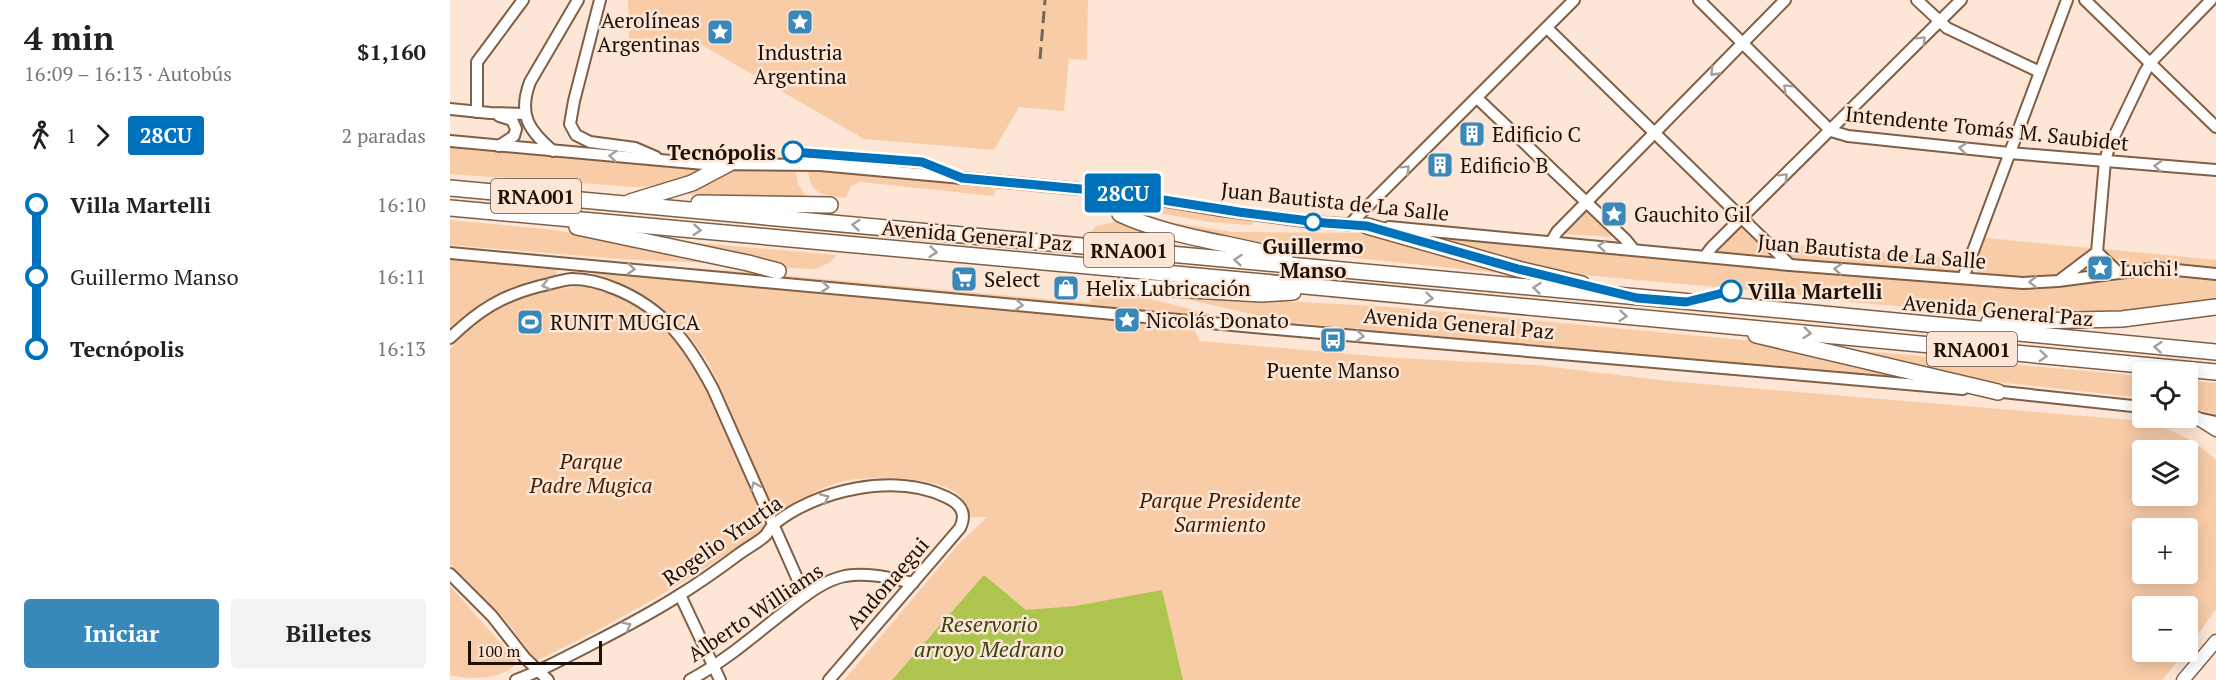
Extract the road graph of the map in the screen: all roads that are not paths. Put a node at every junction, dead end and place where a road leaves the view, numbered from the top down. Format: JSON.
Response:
{"nodes":[{"id":1,"x":523,"y":0,"type":"edge"},
{"id":2,"x":578,"y":0,"type":"edge"},
{"id":3,"x":600,"y":0,"type":"edge"},
{"id":4,"x":1574,"y":0,"type":"edge"},
{"id":5,"x":1699,"y":0,"type":"edge"},
{"id":6,"x":1785,"y":0,"type":"edge"},
{"id":7,"x":1917,"y":0,"type":"edge"},
{"id":8,"x":1961,"y":0,"type":"edge"},
{"id":9,"x":2067,"y":0,"type":"edge"},
{"id":10,"x":2085,"y":0,"type":"edge"},
{"id":11,"x":2211,"y":0,"type":"edge"},
{"id":12,"x":1939,"y":22,"type":"junction"},
{"id":13,"x":1547,"y":28,"type":"junction"},
{"id":14,"x":1742,"y":43,"type":"junction"},
{"id":15,"x":2151,"y":62,"type":"junction"},
{"id":16,"x":2040,"y":72,"type":"junction"},
{"id":17,"x":1477,"y":98,"type":"junction"},
{"id":18,"x":450,"y":110,"type":"edge"},
{"id":19,"x":477,"y":112,"type":"junction"},
{"id":20,"x":490,"y":113,"type":"junction"},
{"id":21,"x":525,"y":114,"type":"junction"},
{"id":22,"x":2216,"y":127,"type":"edge"},
{"id":23,"x":1831,"y":131,"type":"junction"},
{"id":24,"x":1654,"y":133,"type":"junction"},
{"id":25,"x":450,"y":141,"type":"edge"},
{"id":26,"x":499,"y":146,"type":"junction"},
{"id":27,"x":554,"y":151,"type":"junction"},
{"id":28,"x":2009,"y":153,"type":"junction"},
{"id":29,"x":664,"y":161,"type":"junction"},
{"id":30,"x":2105,"y":161,"type":"junction"},
{"id":31,"x":728,"y":165,"type":"junction"},
{"id":32,"x":2216,"y":170,"type":"edge"},
{"id":33,"x":450,"y":188,"type":"edge"},
{"id":34,"x":1586,"y":203,"type":"junction"},
{"id":35,"x":621,"y":204,"type":"junction"},
{"id":36,"x":830,"y":205,"type":"dead end"},
{"id":37,"x":450,"y":208,"type":"edge"},
{"id":38,"x":1120,"y":214,"type":"dead end"},
{"id":39,"x":528,"y":215,"type":"junction"},
{"id":40,"x":1742,"y":219,"type":"junction"},
{"id":41,"x":1349,"y":225,"type":"junction"},
{"id":42,"x":1367,"y":226,"type":"junction"},
{"id":43,"x":1551,"y":242,"type":"junction"},
{"id":44,"x":1634,"y":250,"type":"junction"},
{"id":45,"x":2097,"y":252,"type":"junction"},
{"id":46,"x":450,"y":253,"type":"edge"},
{"id":47,"x":1705,"y":256,"type":"junction"},
{"id":48,"x":572,"y":264,"type":"junction"},
{"id":49,"x":1790,"y":265,"type":"junction"},
{"id":50,"x":1323,"y":268,"type":"junction"},
{"id":51,"x":778,"y":271,"type":"dead end"},
{"id":52,"x":2119,"y":273,"type":"junction"},
{"id":53,"x":2216,"y":274,"type":"edge"},
{"id":54,"x":1963,"y":278,"type":"junction"},
{"id":55,"x":571,"y":279,"type":"junction"},
{"id":56,"x":2058,"y":281,"type":"junction"},
{"id":57,"x":1121,"y":286,"type":"dead end"},
{"id":58,"x":1329,"y":289,"type":"junction"},
{"id":59,"x":1637,"y":298,"type":"junction"},
{"id":60,"x":2216,"y":307,"type":"edge"},
{"id":61,"x":1916,"y":324,"type":"junction"},
{"id":62,"x":1728,"y":325,"type":"junction"},
{"id":63,"x":450,"y":338,"type":"edge"},
{"id":64,"x":2216,"y":352,"type":"edge"},
{"id":65,"x":2216,"y":372,"type":"edge"},
{"id":66,"x":1998,"y":392,"type":"junction"},
{"id":67,"x":2132,"y":406,"type":"edge"},
{"id":68,"x":2198,"y":418,"type":"edge"},
{"id":69,"x":2198,"y":420,"type":"edge"},
{"id":70,"x":2216,"y":422,"type":"edge"},
{"id":71,"x":2216,"y":430,"type":"edge"},
{"id":72,"x":961,"y":507,"type":"joint"},
{"id":73,"x":772,"y":526,"type":"junction"},
{"id":74,"x":450,"y":574,"type":"edge"},
{"id":75,"x":913,"y":583,"type":"junction"},
{"id":76,"x":680,"y":595,"type":"junction"},
{"id":77,"x":805,"y":596,"type":"junction"},
{"id":78,"x":2216,"y":641,"type":"edge"},
{"id":79,"x":714,"y":667,"type":"junction"},
{"id":80,"x":537,"y":672,"type":"junction"},
{"id":81,"x":516,"y":680,"type":"edge"},
{"id":82,"x":548,"y":680,"type":"edge"},
{"id":83,"x":690,"y":680,"type":"edge"},
{"id":84,"x":720,"y":680,"type":"edge"},
{"id":85,"x":829,"y":680,"type":"edge"},
{"id":86,"x":2183,"y":680,"type":"edge"}],
"edges":[{"from":1,"to":19,"type":"street"},
{"from":2,"to":21,"type":"street"},
{"from":3,"to":29,"type":"street"},
{"from":4,"to":13,"type":"street"},
{"from":5,"to":14,"type":"street","name":"Intendente Tomás M. Saubidet"},
{"from":6,"to":14,"type":"street"},
{"from":7,"to":12,"type":"street"},
{"from":8,"to":12,"type":"street"},
{"from":9,"to":16,"type":"street"},
{"from":10,"to":15,"type":"street"},
{"from":11,"to":15,"type":"street"},
{"from":12,"to":16,"type":"street"},
{"from":23,"to":12,"type":"street","one_way":true},
{"from":13,"to":17,"type":"street"},
{"from":13,"to":24,"type":"street"},
{"from":23,"to":14,"type":"street","name":"Intendente Tomás M. Saubidet","one_way":true},
{"from":14,"to":24,"type":"street","one_way":true},
{"from":15,"to":22,"type":"street"},
{"from":15,"to":30,"type":"street"},
{"from":16,"to":28,"type":"street"},
{"from":17,"to":34,"type":"street"},
{"from":41,"to":17,"type":"street","one_way":true},
{"from":18,"to":19,"type":"street"},
{"from":19,"to":20,"type":"street"},
{"from":20,"to":21,"type":"street"},
{"from":20,"to":26,"type":"street"},
{"from":21,"to":27,"type":"street"},
{"from":28,"to":23,"type":"street","name":"Intendente Tomás M. Saubidet","one_way":true},
{"from":40,"to":23,"type":"street","one_way":true},
{"from":24,"to":34,"type":"street"},
{"from":24,"to":40,"type":"street"},
{"from":25,"to":26,"type":"street","name":"Juan Bautista de La Salle"},
{"from":26,"to":27,"type":"street","name":"Juan Bautista de La Salle"},
{"from":29,"to":27,"type":"street","name":"Juan Bautista de La Salle","one_way":true},
{"from":28,"to":30,"type":"street","name":"Intendente Tomás M. Saubidet"},
{"from":28,"to":54,"type":"street"},
{"from":29,"to":31,"type":"street","name":"Juan Bautista de La Salle"},
{"from":32,"to":30,"type":"street","name":"Intendente Tomás M. Saubidet","one_way":true},
{"from":30,"to":45,"type":"street"},
{"from":31,"to":35,"type":"highway"},
{"from":31,"to":41,"type":"street","name":"Juan Bautista de La Salle"},
{"from":33,"to":35,"type":"highway","name":"Avenida General Paz","number":"RNA001"},
{"from":34,"to":43,"type":"street"},
{"from":34,"to":44,"type":"street"},
{"from":35,"to":36,"type":"highway"},
{"from":50,"to":35,"type":"highway","name":"Avenida General Paz","number":"RNA001","one_way":true},
{"from":37,"to":39,"type":"highway","name":"Avenida General Paz","number":"RNA001"},
{"from":38,"to":50,"type":"highway"},
{"from":39,"to":51,"type":"highway"},
{"from":39,"to":58,"type":"highway","name":"Avenida General Paz","number":"RNA001","one_way":true},
{"from":40,"to":47,"type":"street"},
{"from":40,"to":49,"type":"street"},
{"from":41,"to":42,"type":"street","name":"Juan Bautista de La Salle"},
{"from":42,"to":43,"type":"street","name":"Juan Bautista de La Salle"},
{"from":42,"to":59,"type":"highway"},
{"from":44,"to":43,"type":"street","name":"Juan Bautista de La Salle","one_way":true},
{"from":44,"to":47,"type":"street","name":"Juan Bautista de La Salle"},
{"from":45,"to":52,"type":"street"},
{"from":45,"to":56,"type":"street"},
{"from":46,"to":48,"type":"street","name":"Avenida General Paz"},
{"from":47,"to":49,"type":"street","name":"Juan Bautista de La Salle"},
{"from":48,"to":55,"type":"street"},
{"from":48,"to":66,"type":"street","name":"Avenida General Paz","one_way":true},
{"from":54,"to":49,"type":"street","name":"Juan Bautista de La Salle","one_way":true},
{"from":59,"to":50,"type":"highway","name":"Avenida General Paz","number":"RNA001","one_way":true},
{"from":52,"to":53,"type":"street","name":"Juan Bautista de La Salle"},
{"from":52,"to":56,"type":"street","name":"Juan Bautista de La Salle"},
{"from":56,"to":54,"type":"street","name":"Juan Bautista de La Salle","one_way":true},
{"from":55,"to":63,"type":"street","one_way":true},
{"from":73,"to":55,"type":"street","one_way":true},
{"from":57,"to":58,"type":"highway"},
{"from":58,"to":62,"type":"highway","name":"Avenida General Paz","number":"RNA001","one_way":true},
{"from":59,"to":61,"type":"highway","name":"Avenida General Paz","number":"RNA001"},
{"from":60,"to":61,"type":"highway"},
{"from":64,"to":61,"type":"highway","name":"Avenida General Paz","number":"RNA001","one_way":true},
{"from":62,"to":65,"type":"highway","name":"Avenida General Paz","number":"RNA001","one_way":true},
{"from":62,"to":66,"type":"highway"},
{"from":66,"to":67,"type":"street","name":"Avenida General Paz"},
{"from":68,"to":70,"type":"street"},
{"from":69,"to":71,"type":"main road"},
{"from":73,"to":72,"type":"street","name":"Rogelio Yrurtia","one_way":true},
{"from":72,"to":75,"type":"street","name":"Andonaegui"},
{"from":73,"to":76,"type":"street","name":"Rogelio Yrurtia"},
{"from":73,"to":77,"type":"street"},
{"from":74,"to":80,"type":"street"},
{"from":75,"to":77,"type":"street","name":"Alberto Williams"},
{"from":75,"to":85,"type":"street","name":"Andonaegui"},
{"from":76,"to":79,"type":"street"},
{"from":80,"to":76,"type":"street","name":"Rogelio Yrurtia","one_way":true},
{"from":77,"to":79,"type":"street","name":"Alberto Williams"},
{"from":78,"to":86,"type":"main road"},
{"from":79,"to":83,"type":"street","name":"Alberto Williams"},
{"from":79,"to":84,"type":"street"},
{"from":80,"to":81,"type":"street","name":"Rogelio Yrurtia"},
{"from":80,"to":82,"type":"street"}]}
